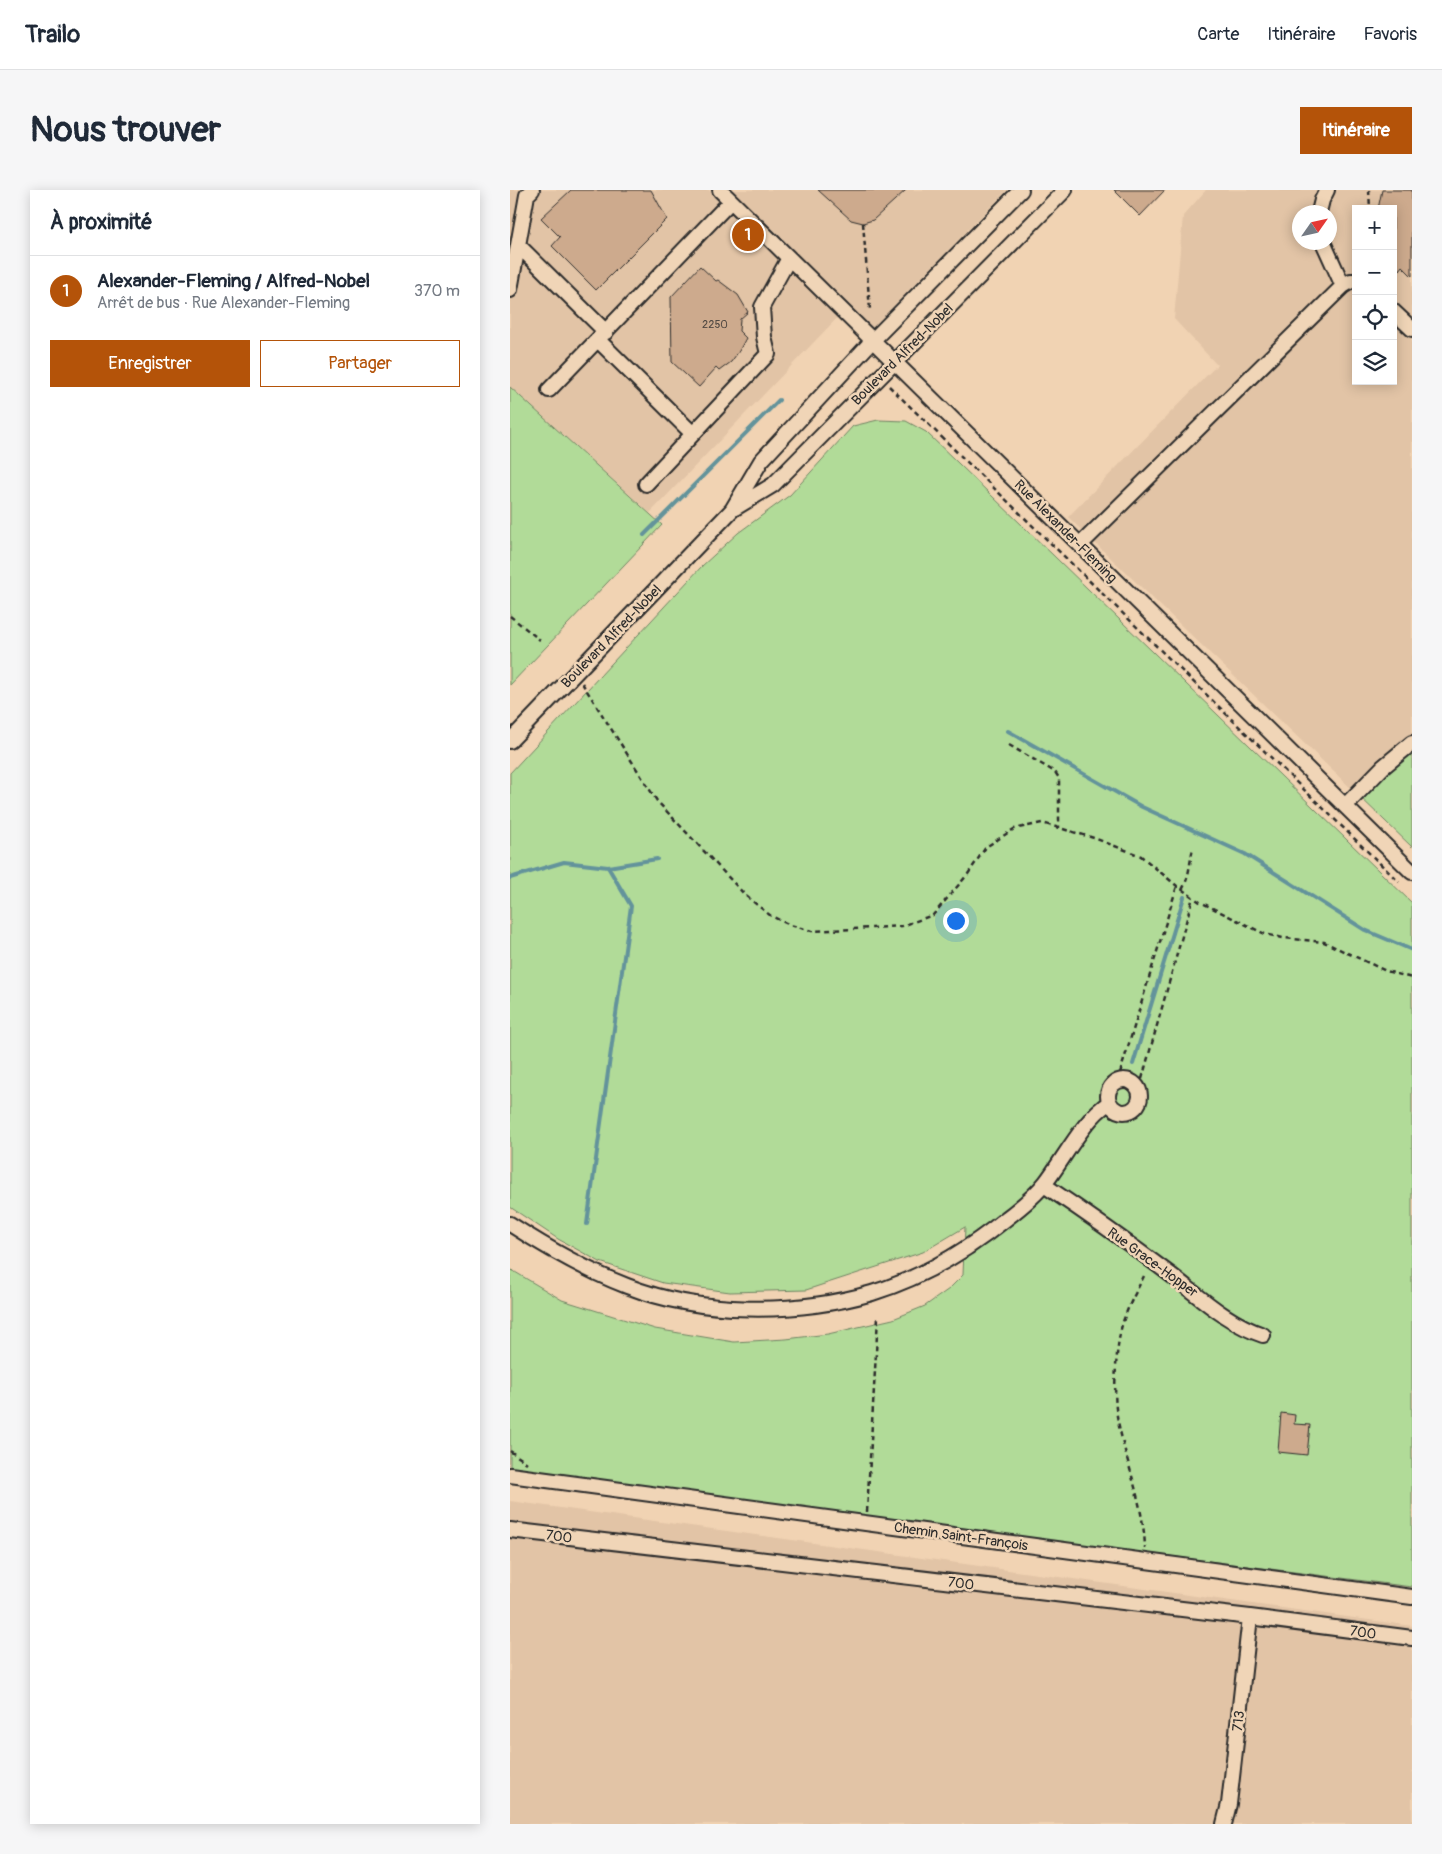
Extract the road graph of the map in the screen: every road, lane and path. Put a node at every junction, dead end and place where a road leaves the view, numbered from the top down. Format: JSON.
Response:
{"nodes":[{"id":1,"x":532,"y":190,"type":"edge"},
{"id":2,"x":720,"y":190,"type":"edge"},
{"id":3,"x":1021,"y":190,"type":"edge"},
{"id":4,"x":1065,"y":190,"type":"edge"},
{"id":5,"x":1327,"y":190,"type":"edge"},
{"id":6,"x":1369,"y":190,"type":"edge"},
{"id":7,"x":731,"y":201,"type":"junction"},
{"id":8,"x":1321,"y":205,"type":"edge"},
{"id":9,"x":1370,"y":205,"type":"edge"},
{"id":10,"x":863,"y":223,"type":"dead end"},
{"id":11,"x":518,"y":245,"type":"junction"},
{"id":12,"x":1326,"y":250,"type":"edge"},
{"id":13,"x":789,"y":258,"type":"junction"},
{"id":14,"x":1349,"y":284,"type":"edge"},
{"id":15,"x":510,"y":290,"type":"edge"},
{"id":16,"x":870,"y":310,"type":"dead end"},
{"id":17,"x":1397,"y":314,"type":"edge"},
{"id":18,"x":1412,"y":329,"type":"edge"},
{"id":19,"x":602,"y":336,"type":"junction"},
{"id":20,"x":873,"y":340,"type":"junction"},
{"id":21,"x":895,"y":361,"type":"junction"},
{"id":22,"x":885,"y":382,"type":"dead end"},
{"id":23,"x":549,"y":390,"type":"dead end"},
{"id":24,"x":693,"y":434,"type":"junction"},
{"id":25,"x":646,"y":484,"type":"dead end"},
{"id":26,"x":732,"y":510,"type":"junction"},
{"id":27,"x":1080,"y":545,"type":"junction"},
{"id":28,"x":510,"y":616,"type":"edge"},
{"id":29,"x":540,"y":640,"type":"dead end"},
{"id":30,"x":576,"y":672,"type":"junction"},
{"id":31,"x":510,"y":741,"type":"edge"},
{"id":32,"x":1412,"y":743,"type":"edge"},
{"id":33,"x":1009,"y":745,"type":"dead end"},
{"id":34,"x":1345,"y":806,"type":"junction"},
{"id":35,"x":1060,"y":828,"type":"junction"},
{"id":36,"x":1193,"y":849,"type":"dead end"},
{"id":37,"x":1412,"y":872,"type":"edge"},
{"id":38,"x":1399,"y":882,"type":"dead end"},
{"id":39,"x":1177,"y":886,"type":"junction"},
{"id":40,"x":1182,"y":890,"type":"junction"},
{"id":41,"x":1193,"y":898,"type":"junction"},
{"id":42,"x":1412,"y":978,"type":"edge"},
{"id":43,"x":1120,"y":1073,"type":"dead end"},
{"id":44,"x":1142,"y":1079,"type":"dead end"},
{"id":45,"x":1109,"y":1103,"type":"dead end"},
{"id":46,"x":1044,"y":1184,"type":"junction"},
{"id":47,"x":510,"y":1224,"type":"edge"},
{"id":48,"x":1144,"y":1276,"type":"dead end"},
{"id":49,"x":878,"y":1317,"type":"dead end"},
{"id":50,"x":1263,"y":1335,"type":"dead end"},
{"id":51,"x":510,"y":1475,"type":"edge"},
{"id":52,"x":867,"y":1523,"type":"junction"},
{"id":53,"x":510,"y":1530,"type":"edge"},
{"id":54,"x":1145,"y":1561,"type":"junction"},
{"id":55,"x":1412,"y":1597,"type":"edge"},
{"id":56,"x":1250,"y":1617,"type":"junction"},
{"id":57,"x":1412,"y":1638,"type":"edge"},
{"id":58,"x":1224,"y":1824,"type":"edge"}],
"edges":[{"from":1,"to":11,"type":"street"},
{"from":2,"to":7,"type":"street","name":"Rue Alexander-Fleming"},
{"from":3,"to":20,"type":"street","name":"Boulevard Alfred-Nobel"},
{"from":4,"to":21,"type":"street","name":"Boulevard Alfred-Nobel"},
{"from":5,"to":8,"type":"street"},
{"from":6,"to":9,"type":"path"},
{"from":7,"to":13,"type":"street","name":"Rue Alexander-Fleming"},
{"from":7,"to":19,"type":"street"},
{"from":10,"to":16,"type":"path"},
{"from":11,"to":15,"type":"street"},
{"from":11,"to":19,"type":"street"},
{"from":12,"to":14,"type":"street"},
{"from":13,"to":20,"type":"street","name":"Rue Alexander-Fleming"},
{"from":13,"to":24,"type":"street"},
{"from":14,"to":27,"type":"street"},
{"from":17,"to":18,"type":"street"},
{"from":19,"to":23,"type":"street"},
{"from":19,"to":24,"type":"street"},
{"from":20,"to":21,"type":"street","name":"Rue Alexander-Fleming"},
{"from":20,"to":26,"type":"street","name":"Boulevard Alfred-Nobel"},
{"from":21,"to":26,"type":"street","name":"Boulevard Alfred-Nobel"},
{"from":21,"to":27,"type":"street","name":"Rue Alexander-Fleming"},
{"from":22,"to":38,"type":"path","name":"Rue Alexander-Fleming"},
{"from":24,"to":25,"type":"street"},
{"from":26,"to":30,"type":"street","name":"Boulevard Alfred-Nobel"},
{"from":27,"to":34,"type":"street","name":"Rue Alexander-Fleming"},
{"from":28,"to":29,"type":"path"},
{"from":30,"to":31,"type":"street","name":"Boulevard Alfred-Nobel"},
{"from":30,"to":35,"type":"path"},
{"from":32,"to":34,"type":"street"},
{"from":33,"to":35,"type":"path"},
{"from":34,"to":37,"type":"street","name":"Rue Alexander-Fleming"},
{"from":35,"to":39,"type":"path"},
{"from":36,"to":40,"type":"path"},
{"from":39,"to":40,"type":"path"},
{"from":39,"to":43,"type":"path"},
{"from":40,"to":41,"type":"path"},
{"from":41,"to":42,"type":"path"},
{"from":41,"to":44,"type":"path"},
{"from":45,"to":46,"type":"street"},
{"from":46,"to":47,"type":"street"},
{"from":46,"to":50,"type":"street","name":"Rue Grace-Hopper"},
{"from":48,"to":54,"type":"path"},
{"from":49,"to":52,"type":"path"},
{"from":51,"to":52,"type":"street","name":"Chemin Saint-François"},
{"from":52,"to":54,"type":"street","name":"Chemin Saint-François"},
{"from":53,"to":56,"type":"street","name":"700"},
{"from":54,"to":55,"type":"street","name":"Chemin Saint-François"},
{"from":56,"to":57,"type":"street","name":"700"},
{"from":56,"to":58,"type":"street","name":"713"}]}
